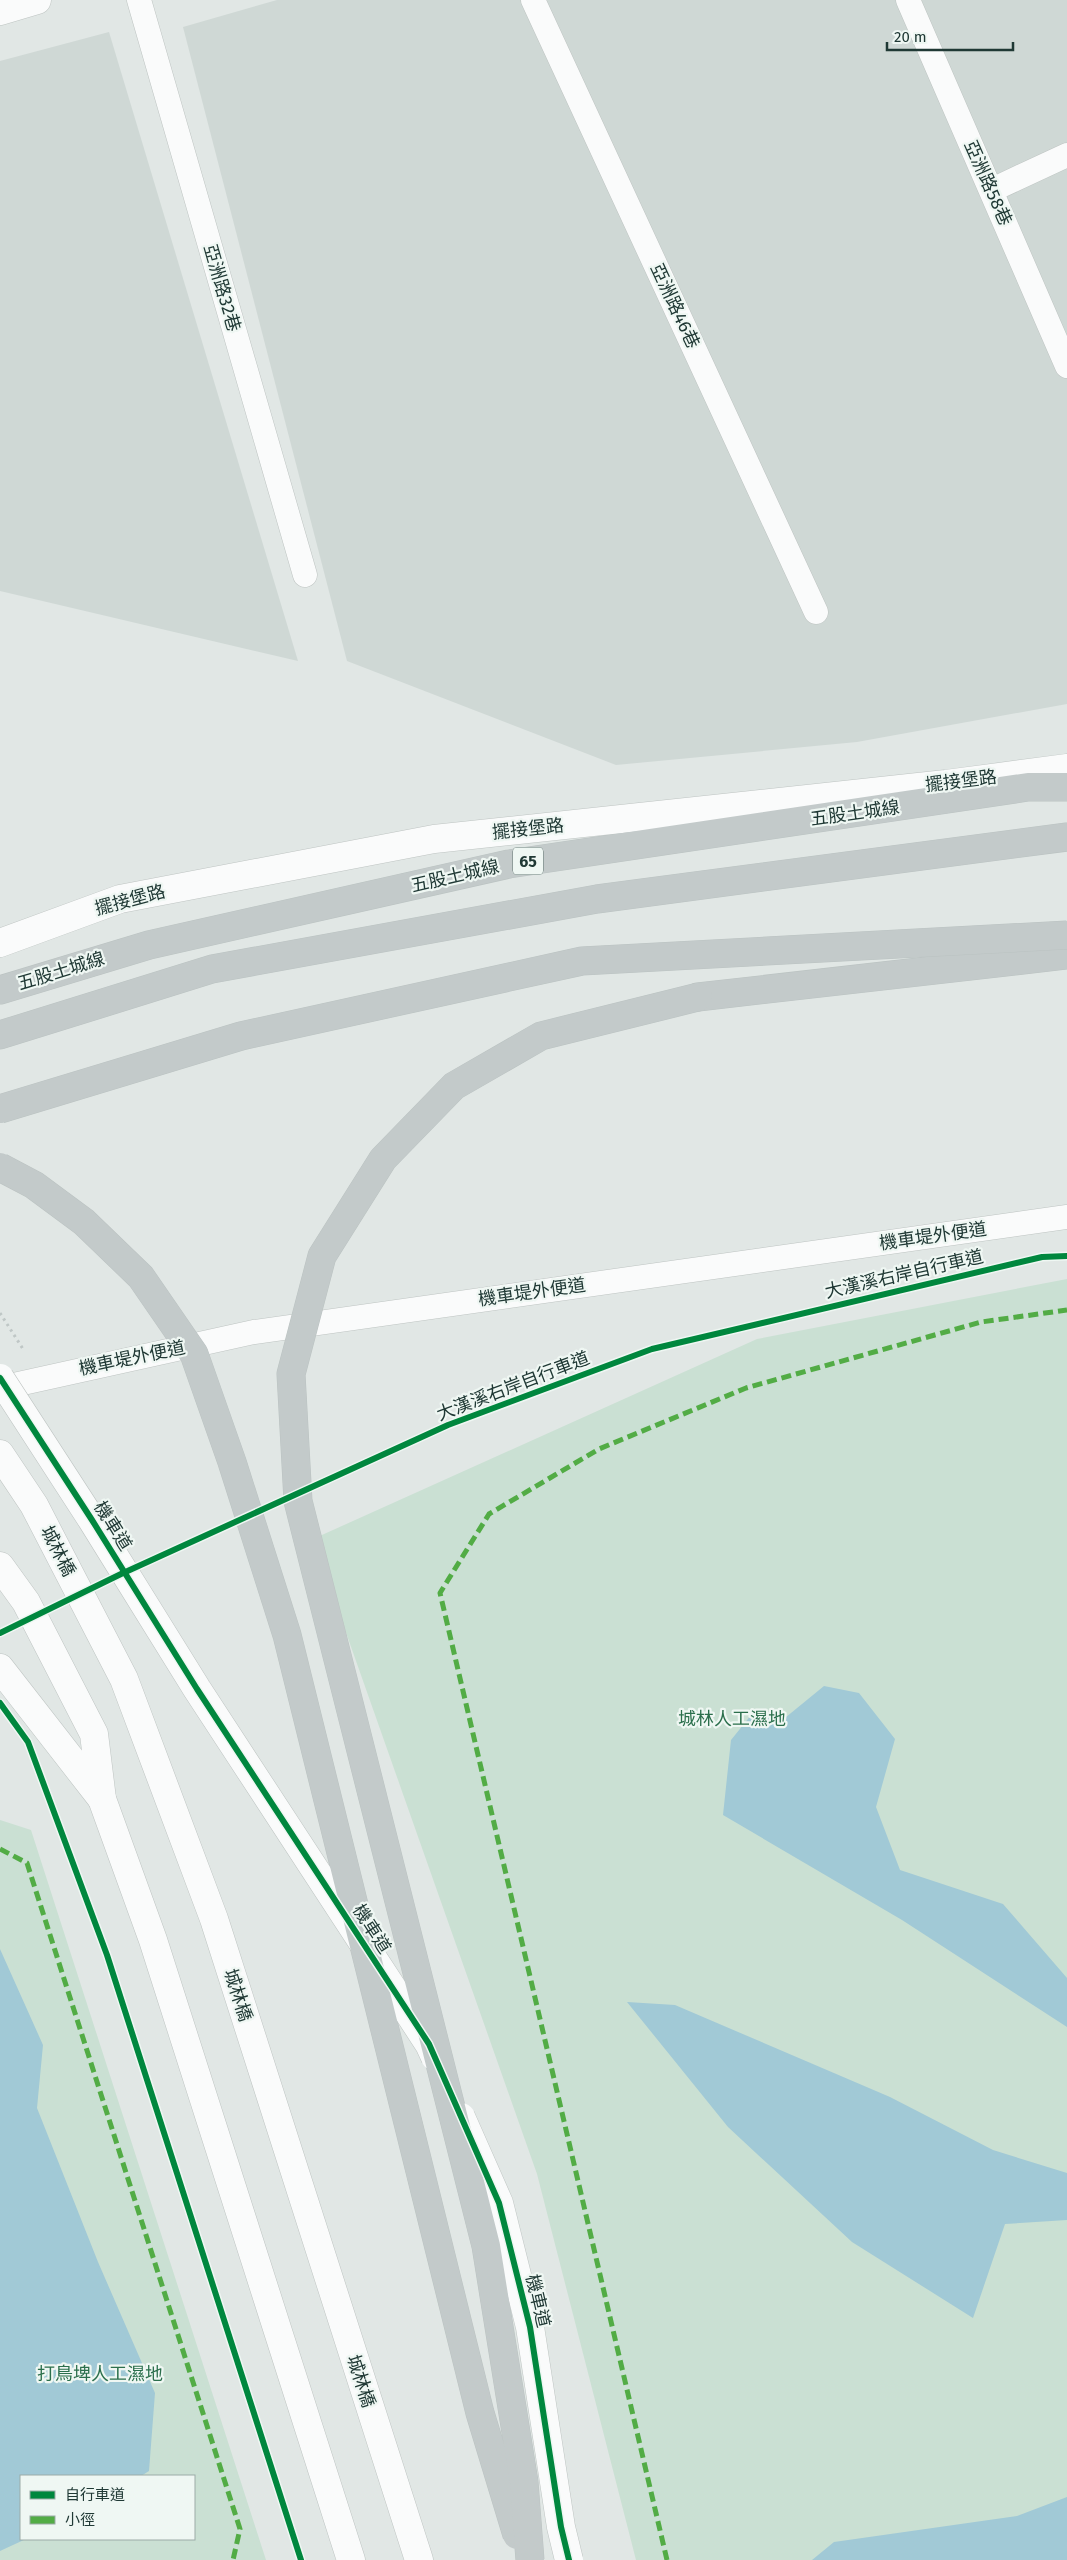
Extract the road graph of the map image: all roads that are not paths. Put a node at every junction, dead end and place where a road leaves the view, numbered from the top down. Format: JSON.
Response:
{"nodes":[{"id":1,"x":37,"y":0,"type":"edge"},
{"id":2,"x":139,"y":0,"type":"edge"},
{"id":3,"x":533,"y":0,"type":"edge"},
{"id":4,"x":908,"y":0,"type":"edge"},
{"id":5,"x":0,"y":11,"type":"edge"},
{"id":6,"x":1067,"y":155,"type":"edge"},
{"id":7,"x":992,"y":190,"type":"junction"},
{"id":8,"x":1067,"y":366,"type":"edge"},
{"id":9,"x":305,"y":575,"type":"dead end"},
{"id":10,"x":816,"y":612,"type":"dead end"},
{"id":11,"x":1067,"y":768,"type":"edge"},
{"id":12,"x":1067,"y":787,"type":"edge"},
{"id":13,"x":1067,"y":837,"type":"edge"},
{"id":14,"x":1067,"y":935,"type":"edge"},
{"id":15,"x":0,"y":943,"type":"edge"},
{"id":16,"x":1067,"y":955,"type":"edge"},
{"id":17,"x":0,"y":990,"type":"edge"},
{"id":18,"x":0,"y":1035,"type":"edge"},
{"id":19,"x":0,"y":1109,"type":"edge"},
{"id":20,"x":0,"y":1167,"type":"edge"},
{"id":21,"x":1067,"y":1217,"type":"edge"},
{"id":22,"x":0,"y":1378,"type":"edge"},
{"id":23,"x":0,"y":1388,"type":"edge"},
{"id":24,"x":0,"y":1454,"type":"edge"},
{"id":25,"x":0,"y":1566,"type":"edge"},
{"id":26,"x":0,"y":1668,"type":"edge"},
{"id":27,"x":102,"y":1799,"type":"junction"},
{"id":28,"x":350,"y":2560,"type":"edge"},
{"id":29,"x":419,"y":2560,"type":"edge"},
{"id":30,"x":524,"y":2560,"type":"edge"},
{"id":31,"x":530,"y":2560,"type":"edge"},
{"id":32,"x":569,"y":2560,"type":"edge"}],
"edges":[{"from":1,"to":5,"type":"street"},
{"from":2,"to":9,"type":"lane","name":"亞洲路32巷"},
{"from":3,"to":10,"type":"lane","name":"亞洲路46巷"},
{"from":4,"to":7,"type":"lane","name":"亞洲路58巷"},
{"from":6,"to":7,"type":"lane"},
{"from":7,"to":8,"type":"lane","name":"亞洲路58巷"},
{"from":11,"to":15,"type":"street","name":"擺接堡路"},
{"from":12,"to":17,"type":"highway","name":"五股土城線","number":"65"},
{"from":13,"to":18,"type":"highway"},
{"from":14,"to":19,"type":"highway","bridge":true},
{"from":16,"to":31,"type":"highway","bridge":true},
{"from":20,"to":30,"type":"highway","bridge":true},
{"from":21,"to":23,"type":"lane","name":"機車堤外便道"},
{"from":22,"to":32,"type":"street","name":"機車道","bridge":true},
{"from":24,"to":29,"type":"street","name":"城林橋"},
{"from":25,"to":27,"type":"street"},
{"from":26,"to":27,"type":"street"},
{"from":27,"to":28,"type":"street"}]}
